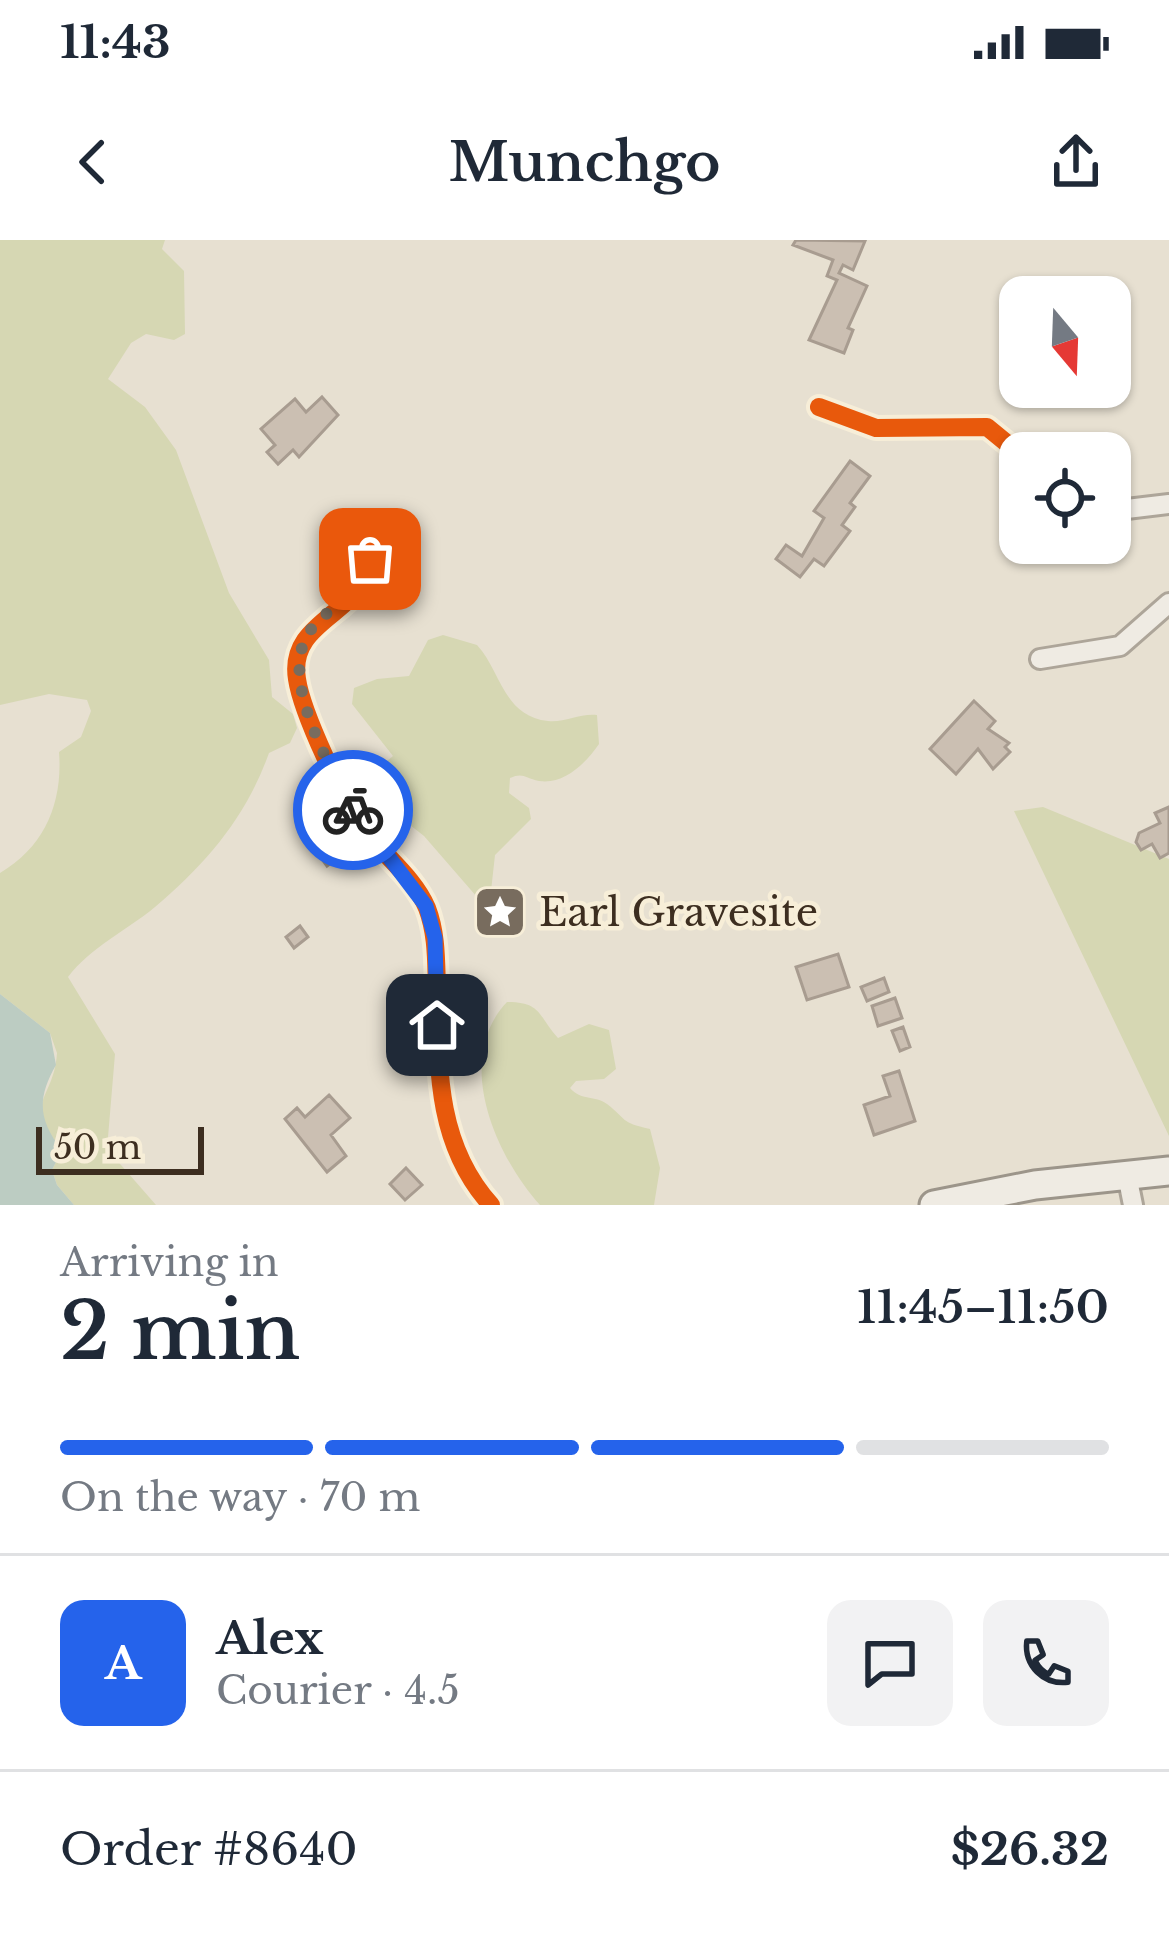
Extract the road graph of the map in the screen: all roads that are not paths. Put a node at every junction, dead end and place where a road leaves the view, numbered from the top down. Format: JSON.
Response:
{"nodes":[{"id":1,"x":819,"y":407,"type":"dead end"},
{"id":2,"x":999,"y":437,"type":"edge"},
{"id":3,"x":1169,"y":504,"type":"edge"},
{"id":4,"x":1131,"y":509,"type":"edge"},
{"id":5,"x":373,"y":523,"type":"dead end"},
{"id":6,"x":1169,"y":603,"type":"edge"},
{"id":7,"x":1040,"y":659,"type":"dead end"},
{"id":8,"x":1169,"y":1171,"type":"edge"},
{"id":9,"x":1126,"y":1174,"type":"junction"},
{"id":10,"x":491,"y":1205,"type":"edge"},
{"id":11,"x":934,"y":1205,"type":"edge"},
{"id":12,"x":1133,"y":1205,"type":"edge"}],
"edges":[{"from":1,"to":2,"type":"street"},
{"from":3,"to":4,"type":"street"},
{"from":5,"to":10,"type":"street"},
{"from":6,"to":7,"type":"street"},
{"from":8,"to":9,"type":"main road"},
{"from":9,"to":11,"type":"main road"},
{"from":9,"to":12,"type":"street"}]}
